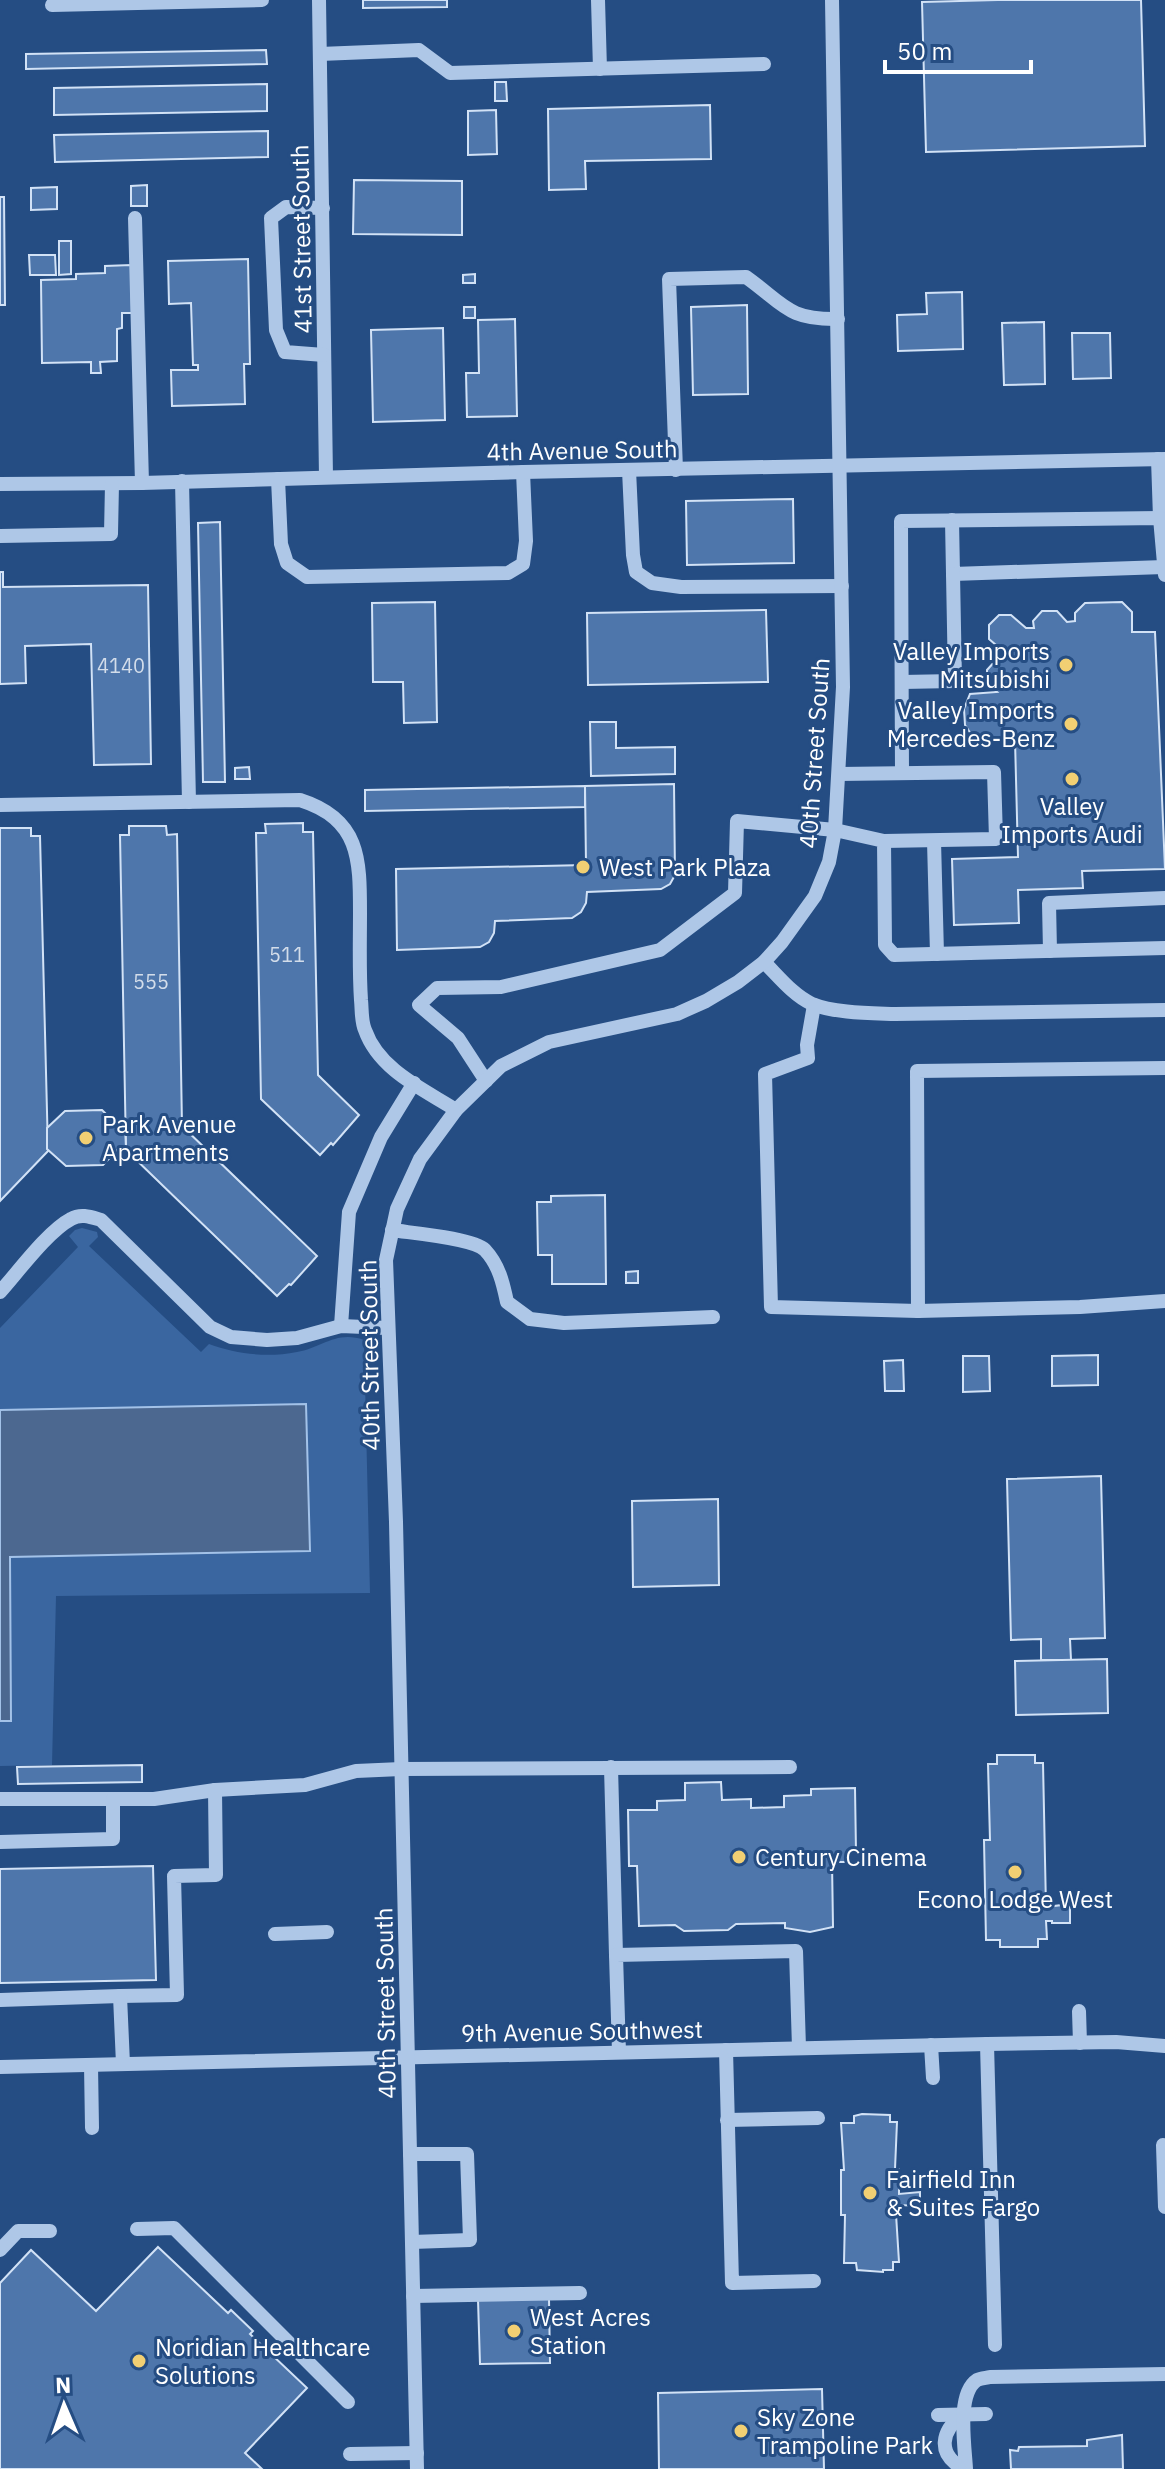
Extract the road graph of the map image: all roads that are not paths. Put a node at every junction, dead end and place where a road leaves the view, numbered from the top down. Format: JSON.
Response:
{"nodes":[{"id":1,"x":262,"y":0,"type":"edge"},
{"id":2,"x":319,"y":0,"type":"edge"},
{"id":3,"x":598,"y":0,"type":"edge"},
{"id":4,"x":832,"y":0,"type":"edge"},
{"id":5,"x":52,"y":5,"type":"dead end"},
{"id":6,"x":320,"y":54,"type":"junction"},
{"id":7,"x":764,"y":64,"type":"dead end"},
{"id":8,"x":600,"y":69,"type":"junction"},
{"id":9,"x":323,"y":208,"type":"junction"},
{"id":10,"x":135,"y":218,"type":"dead end"},
{"id":11,"x":838,"y":319,"type":"junction"},
{"id":12,"x":324,"y":355,"type":"junction"},
{"id":13,"x":1162,"y":459,"type":"edge"},
{"id":14,"x":840,"y":467,"type":"junction"},
{"id":15,"x":629,"y":470,"type":"junction"},
{"id":16,"x":676,"y":470,"type":"junction"},
{"id":17,"x":523,"y":472,"type":"junction"},
{"id":18,"x":326,"y":477,"type":"junction"},
{"id":19,"x":278,"y":479,"type":"junction"},
{"id":20,"x":182,"y":481,"type":"junction"},
{"id":21,"x":142,"y":483,"type":"junction"},
{"id":22,"x":0,"y":484,"type":"edge"},
{"id":23,"x":112,"y":484,"type":"junction"},
{"id":24,"x":1162,"y":518,"type":"edge"},
{"id":25,"x":952,"y":520,"type":"junction"},
{"id":26,"x":0,"y":536,"type":"edge"},
{"id":27,"x":1164,"y":567,"type":"edge"},
{"id":28,"x":953,"y":574,"type":"junction"},
{"id":29,"x":1165,"y":575,"type":"edge"},
{"id":30,"x":842,"y":586,"type":"junction"},
{"id":31,"x":902,"y":682,"type":"junction"},
{"id":32,"x":902,"y":773,"type":"junction"},
{"id":33,"x":839,"y":774,"type":"junction"},
{"id":34,"x":189,"y":802,"type":"junction"},
{"id":35,"x":0,"y":805,"type":"edge"},
{"id":36,"x":835,"y":830,"type":"junction"},
{"id":37,"x":884,"y":841,"type":"junction"},
{"id":38,"x":934,"y":841,"type":"junction"},
{"id":39,"x":1165,"y":898,"type":"edge"},
{"id":40,"x":1165,"y":948,"type":"edge"},
{"id":41,"x":1050,"y":951,"type":"junction"},
{"id":42,"x":937,"y":954,"type":"junction"},
{"id":43,"x":764,"y":962,"type":"junction"},
{"id":44,"x":814,"y":1005,"type":"junction"},
{"id":45,"x":1165,"y":1010,"type":"edge"},
{"id":46,"x":1165,"y":1068,"type":"edge"},
{"id":47,"x":486,"y":1081,"type":"junction"},
{"id":48,"x":414,"y":1083,"type":"junction"},
{"id":49,"x":456,"y":1110,"type":"junction"},
{"id":50,"x":392,"y":1230,"type":"junction"},
{"id":51,"x":0,"y":1292,"type":"edge"},
{"id":52,"x":1165,"y":1301,"type":"edge"},
{"id":53,"x":918,"y":1311,"type":"junction"},
{"id":54,"x":713,"y":1317,"type":"dead end"},
{"id":55,"x":341,"y":1326,"type":"junction"},
{"id":56,"x":387,"y":1328,"type":"junction"},
{"id":57,"x":611,"y":1767,"type":"junction"},
{"id":58,"x":790,"y":1767,"type":"dead end"},
{"id":59,"x":401,"y":1769,"type":"junction"},
{"id":60,"x":215,"y":1790,"type":"junction"},
{"id":61,"x":0,"y":1799,"type":"edge"},
{"id":62,"x":113,"y":1799,"type":"junction"},
{"id":63,"x":0,"y":1842,"type":"edge"},
{"id":64,"x":327,"y":1932,"type":"dead end"},
{"id":65,"x":275,"y":1934,"type":"dead end"},
{"id":66,"x":616,"y":1955,"type":"junction"},
{"id":67,"x":120,"y":1996,"type":"junction"},
{"id":68,"x":0,"y":2000,"type":"edge"},
{"id":69,"x":1079,"y":2011,"type":"dead end"},
{"id":70,"x":1080,"y":2043,"type":"junction"},
{"id":71,"x":987,"y":2044,"type":"junction"},
{"id":72,"x":931,"y":2045,"type":"junction"},
{"id":73,"x":1165,"y":2046,"type":"edge"},
{"id":74,"x":799,"y":2048,"type":"junction"},
{"id":75,"x":726,"y":2050,"type":"junction"},
{"id":76,"x":619,"y":2052,"type":"junction"},
{"id":77,"x":408,"y":2058,"type":"junction"},
{"id":78,"x":123,"y":2064,"type":"junction"},
{"id":79,"x":91,"y":2065,"type":"junction"},
{"id":80,"x":0,"y":2067,"type":"edge"},
{"id":81,"x":933,"y":2078,"type":"dead end"},
{"id":82,"x":818,"y":2118,"type":"dead end"},
{"id":83,"x":727,"y":2120,"type":"junction"},
{"id":84,"x":92,"y":2128,"type":"dead end"},
{"id":85,"x":1163,"y":2145,"type":"dead end"},
{"id":86,"x":410,"y":2154,"type":"junction"},
{"id":87,"x":1165,"y":2207,"type":"edge"},
{"id":88,"x":137,"y":2229,"type":"dead end"},
{"id":89,"x":50,"y":2231,"type":"dead end"},
{"id":90,"x":412,"y":2242,"type":"junction"},
{"id":91,"x":0,"y":2250,"type":"edge"},
{"id":92,"x":814,"y":2281,"type":"dead end"},
{"id":93,"x":580,"y":2293,"type":"dead end"},
{"id":94,"x":413,"y":2296,"type":"junction"},
{"id":95,"x":995,"y":2345,"type":"dead end"},
{"id":96,"x":1165,"y":2374,"type":"edge"},
{"id":97,"x":348,"y":2402,"type":"dead end"},
{"id":98,"x":963,"y":2414,"type":"junction"},
{"id":99,"x":986,"y":2414,"type":"dead end"},
{"id":100,"x":938,"y":2415,"type":"dead end"},
{"id":101,"x":417,"y":2453,"type":"junction"},
{"id":102,"x":350,"y":2454,"type":"dead end"},
{"id":103,"x":417,"y":2469,"type":"edge"},
{"id":104,"x":965,"y":2469,"type":"edge"}],
"edges":[{"from":1,"to":5,"type":"street"},
{"from":2,"to":6,"type":"street","name":"41st Street South"},
{"from":3,"to":8,"type":"street"},
{"from":4,"to":11,"type":"street","name":"40th Street South"},
{"from":6,"to":8,"type":"street"},
{"from":6,"to":9,"type":"street","name":"41st Street South"},
{"from":7,"to":8,"type":"street"},
{"from":9,"to":12,"type":"street","name":"41st Street South"},
{"from":9,"to":12,"type":"street"},
{"from":10,"to":21,"type":"street"},
{"from":11,"to":14,"type":"street","name":"40th Street South"},
{"from":11,"to":16,"type":"street"},
{"from":12,"to":18,"type":"street","name":"41st Street South"},
{"from":13,"to":14,"type":"street","name":"4th Avenue South"},
{"from":13,"to":24,"type":"street"},
{"from":14,"to":16,"type":"street","name":"4th Avenue South"},
{"from":14,"to":30,"type":"street","name":"40th Street South"},
{"from":15,"to":16,"type":"street","name":"4th Avenue South"},
{"from":15,"to":17,"type":"street","name":"4th Avenue South"},
{"from":15,"to":30,"type":"street"},
{"from":17,"to":18,"type":"street","name":"4th Avenue South"},
{"from":17,"to":19,"type":"street"},
{"from":18,"to":19,"type":"street","name":"4th Avenue South"},
{"from":19,"to":20,"type":"street","name":"4th Avenue South"},
{"from":20,"to":21,"type":"street","name":"4th Avenue South"},
{"from":20,"to":34,"type":"street"},
{"from":21,"to":23,"type":"street","name":"4th Avenue South"},
{"from":22,"to":23,"type":"street","name":"4th Avenue South"},
{"from":23,"to":26,"type":"street"},
{"from":24,"to":25,"type":"street"},
{"from":24,"to":27,"type":"street"},
{"from":25,"to":28,"type":"street"},
{"from":25,"to":31,"type":"street"},
{"from":27,"to":28,"type":"street"},
{"from":27,"to":29,"type":"street"},
{"from":28,"to":31,"type":"street"},
{"from":30,"to":33,"type":"street","name":"40th Street South"},
{"from":31,"to":32,"type":"street"},
{"from":32,"to":33,"type":"street"},
{"from":32,"to":38,"type":"street"},
{"from":33,"to":36,"type":"street","name":"40th Street South"},
{"from":34,"to":35,"type":"street"},
{"from":34,"to":48,"type":"street"},
{"from":36,"to":37,"type":"street"},
{"from":36,"to":43,"type":"street","name":"40th Street South"},
{"from":36,"to":47,"type":"street"},
{"from":37,"to":38,"type":"street"},
{"from":37,"to":42,"type":"street"},
{"from":38,"to":42,"type":"street"},
{"from":39,"to":41,"type":"street"},
{"from":40,"to":41,"type":"street"},
{"from":41,"to":42,"type":"street"},
{"from":43,"to":44,"type":"street"},
{"from":43,"to":47,"type":"street","name":"40th Street South"},
{"from":44,"to":45,"type":"street"},
{"from":44,"to":53,"type":"street"},
{"from":46,"to":53,"type":"street"},
{"from":47,"to":49,"type":"street","name":"40th Street South"},
{"from":48,"to":49,"type":"street"},
{"from":48,"to":55,"type":"street"},
{"from":49,"to":50,"type":"street","name":"40th Street South"},
{"from":50,"to":54,"type":"street"},
{"from":50,"to":56,"type":"street","name":"40th Street South"},
{"from":51,"to":55,"type":"street"},
{"from":52,"to":53,"type":"street"},
{"from":55,"to":56,"type":"street"},
{"from":56,"to":59,"type":"street","name":"40th Street South"},
{"from":57,"to":58,"type":"street"},
{"from":57,"to":59,"type":"street"},
{"from":57,"to":66,"type":"street"},
{"from":59,"to":60,"type":"street"},
{"from":59,"to":77,"type":"street","name":"40th Street South"},
{"from":60,"to":62,"type":"street"},
{"from":60,"to":67,"type":"street"},
{"from":61,"to":62,"type":"street"},
{"from":62,"to":63,"type":"street"},
{"from":64,"to":65,"type":"street"},
{"from":66,"to":74,"type":"street"},
{"from":66,"to":76,"type":"street"},
{"from":67,"to":68,"type":"street"},
{"from":67,"to":78,"type":"street"},
{"from":69,"to":70,"type":"street"},
{"from":70,"to":71,"type":"street","name":"9th Avenue Southwest"},
{"from":70,"to":73,"type":"street","name":"9th Avenue Southwest"},
{"from":71,"to":72,"type":"street","name":"9th Avenue Southwest"},
{"from":71,"to":95,"type":"street"},
{"from":72,"to":74,"type":"street","name":"9th Avenue Southwest"},
{"from":72,"to":81,"type":"street"},
{"from":74,"to":75,"type":"street","name":"9th Avenue Southwest"},
{"from":75,"to":76,"type":"street","name":"9th Avenue Southwest"},
{"from":75,"to":83,"type":"street"},
{"from":76,"to":77,"type":"street","name":"9th Avenue Southwest"},
{"from":77,"to":78,"type":"street","name":"9th Avenue Southwest"},
{"from":77,"to":86,"type":"street","name":"40th Street South"},
{"from":78,"to":79,"type":"street","name":"9th Avenue Southwest"},
{"from":79,"to":80,"type":"street","name":"9th Avenue Southwest"},
{"from":79,"to":84,"type":"street"},
{"from":82,"to":83,"type":"street"},
{"from":83,"to":92,"type":"street"},
{"from":85,"to":87,"type":"street"},
{"from":86,"to":90,"type":"street","name":"40th Street South"},
{"from":86,"to":90,"type":"street"},
{"from":88,"to":97,"type":"street"},
{"from":89,"to":91,"type":"street"},
{"from":90,"to":94,"type":"street","name":"40th Street South"},
{"from":93,"to":94,"type":"street"},
{"from":94,"to":101,"type":"street","name":"40th Street South"},
{"from":96,"to":98,"type":"street"},
{"from":98,"to":99,"type":"street"},
{"from":98,"to":100,"type":"street"},
{"from":98,"to":104,"type":"street"},
{"from":101,"to":102,"type":"street"},
{"from":101,"to":103,"type":"street","name":"40th Street South"}]}
